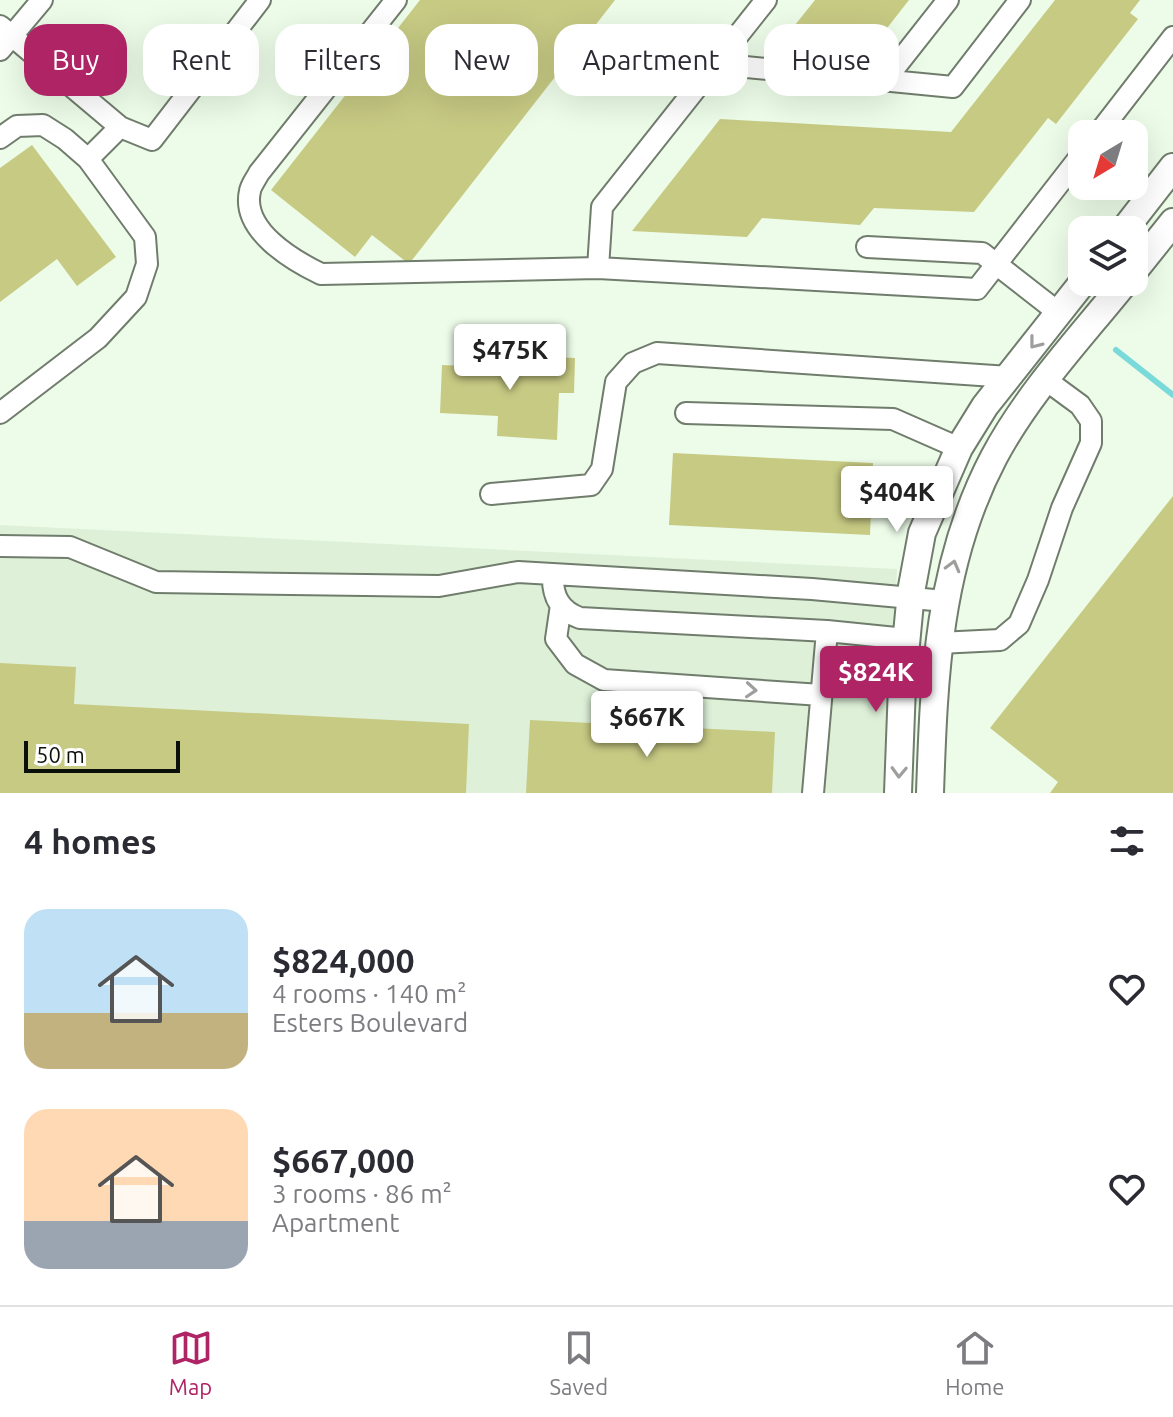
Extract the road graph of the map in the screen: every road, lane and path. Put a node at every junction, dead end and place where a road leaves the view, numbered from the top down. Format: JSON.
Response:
{"nodes":[{"id":1,"x":42,"y":0,"type":"edge"},
{"id":2,"x":260,"y":0,"type":"edge"},
{"id":3,"x":396,"y":0,"type":"edge"},
{"id":4,"x":766,"y":0,"type":"edge"},
{"id":5,"x":948,"y":0,"type":"edge"},
{"id":6,"x":1020,"y":0,"type":"edge"},
{"id":7,"x":747,"y":24,"type":"edge"},
{"id":8,"x":5,"y":37,"type":"edge"},
{"id":9,"x":1173,"y":37,"type":"edge"},
{"id":10,"x":899,"y":62,"type":"edge"},
{"id":11,"x":899,"y":81,"type":"edge"},
{"id":12,"x":690,"y":96,"type":"edge"},
{"id":13,"x":1109,"y":120,"type":"edge"},
{"id":14,"x":120,"y":127,"type":"junction"},
{"id":15,"x":0,"y":138,"type":"edge"},
{"id":16,"x":88,"y":159,"type":"junction"},
{"id":17,"x":1173,"y":167,"type":"edge"},
{"id":18,"x":1068,"y":172,"type":"edge"},
{"id":19,"x":1135,"y":216,"type":"edge"},
{"id":20,"x":1173,"y":222,"type":"edge"},
{"id":21,"x":867,"y":247,"type":"dead end"},
{"id":22,"x":1148,"y":253,"type":"edge"},
{"id":23,"x":996,"y":265,"type":"junction"},
{"id":24,"x":598,"y":268,"type":"junction"},
{"id":25,"x":1072,"y":296,"type":"edge"},
{"id":26,"x":1114,"y":296,"type":"edge"},
{"id":27,"x":1059,"y":313,"type":"junction"},
{"id":28,"x":1009,"y":377,"type":"junction"},
{"id":29,"x":1046,"y":380,"type":"junction"},
{"id":30,"x":0,"y":413,"type":"edge"},
{"id":31,"x":686,"y":413,"type":"dead end"},
{"id":32,"x":959,"y":448,"type":"junction"},
{"id":33,"x":491,"y":494,"type":"dead end"},
{"id":34,"x":0,"y":546,"type":"edge"},
{"id":35,"x":553,"y":575,"type":"junction"},
{"id":36,"x":911,"y":596,"type":"junction"},
{"id":37,"x":945,"y":601,"type":"junction"},
{"id":38,"x":561,"y":605,"type":"junction"},
{"id":39,"x":827,"y":631,"type":"junction"},
{"id":40,"x":906,"y":639,"type":"junction"},
{"id":41,"x":939,"y":643,"type":"junction"},
{"id":42,"x":821,"y":695,"type":"junction"},
{"id":43,"x":813,"y":793,"type":"edge"},
{"id":44,"x":898,"y":793,"type":"edge"},
{"id":45,"x":930,"y":793,"type":"edge"}],
"edges":[{"from":1,"to":8,"type":"street"},
{"from":2,"to":14,"type":"street"},
{"from":3,"to":24,"type":"street"},
{"from":4,"to":7,"type":"street"},
{"from":5,"to":10,"type":"street"},
{"from":6,"to":11,"type":"street"},
{"from":8,"to":14,"type":"street"},
{"from":9,"to":13,"type":"street"},
{"from":12,"to":24,"type":"street"},
{"from":14,"to":16,"type":"street"},
{"from":15,"to":16,"type":"street"},
{"from":16,"to":30,"type":"street"},
{"from":17,"to":19,"type":"main road"},
{"from":18,"to":23,"type":"street"},
{"from":20,"to":22,"type":"main road"},
{"from":21,"to":23,"type":"street"},
{"from":23,"to":24,"type":"street"},
{"from":23,"to":27,"type":"street"},
{"from":25,"to":27,"type":"main road"},
{"from":26,"to":29,"type":"main road"},
{"from":27,"to":28,"type":"main road","one_way":true},
{"from":28,"to":32,"type":"main road"},
{"from":28,"to":33,"type":"street"},
{"from":37,"to":29,"type":"main road","one_way":true},
{"from":29,"to":41,"type":"street"},
{"from":31,"to":32,"type":"street"},
{"from":32,"to":36,"type":"main road"},
{"from":34,"to":35,"type":"street"},
{"from":35,"to":36,"type":"street"},
{"from":35,"to":38,"type":"street"},
{"from":36,"to":37,"type":"street"},
{"from":36,"to":40,"type":"main road"},
{"from":37,"to":41,"type":"main road"},
{"from":38,"to":39,"type":"street"},
{"from":38,"to":42,"type":"street","one_way":true},
{"from":39,"to":40,"type":"street"},
{"from":39,"to":42,"type":"street"},
{"from":40,"to":41,"type":"main road"},
{"from":40,"to":44,"type":"main road","one_way":true},
{"from":41,"to":45,"type":"main road"},
{"from":42,"to":43,"type":"street"}]}
